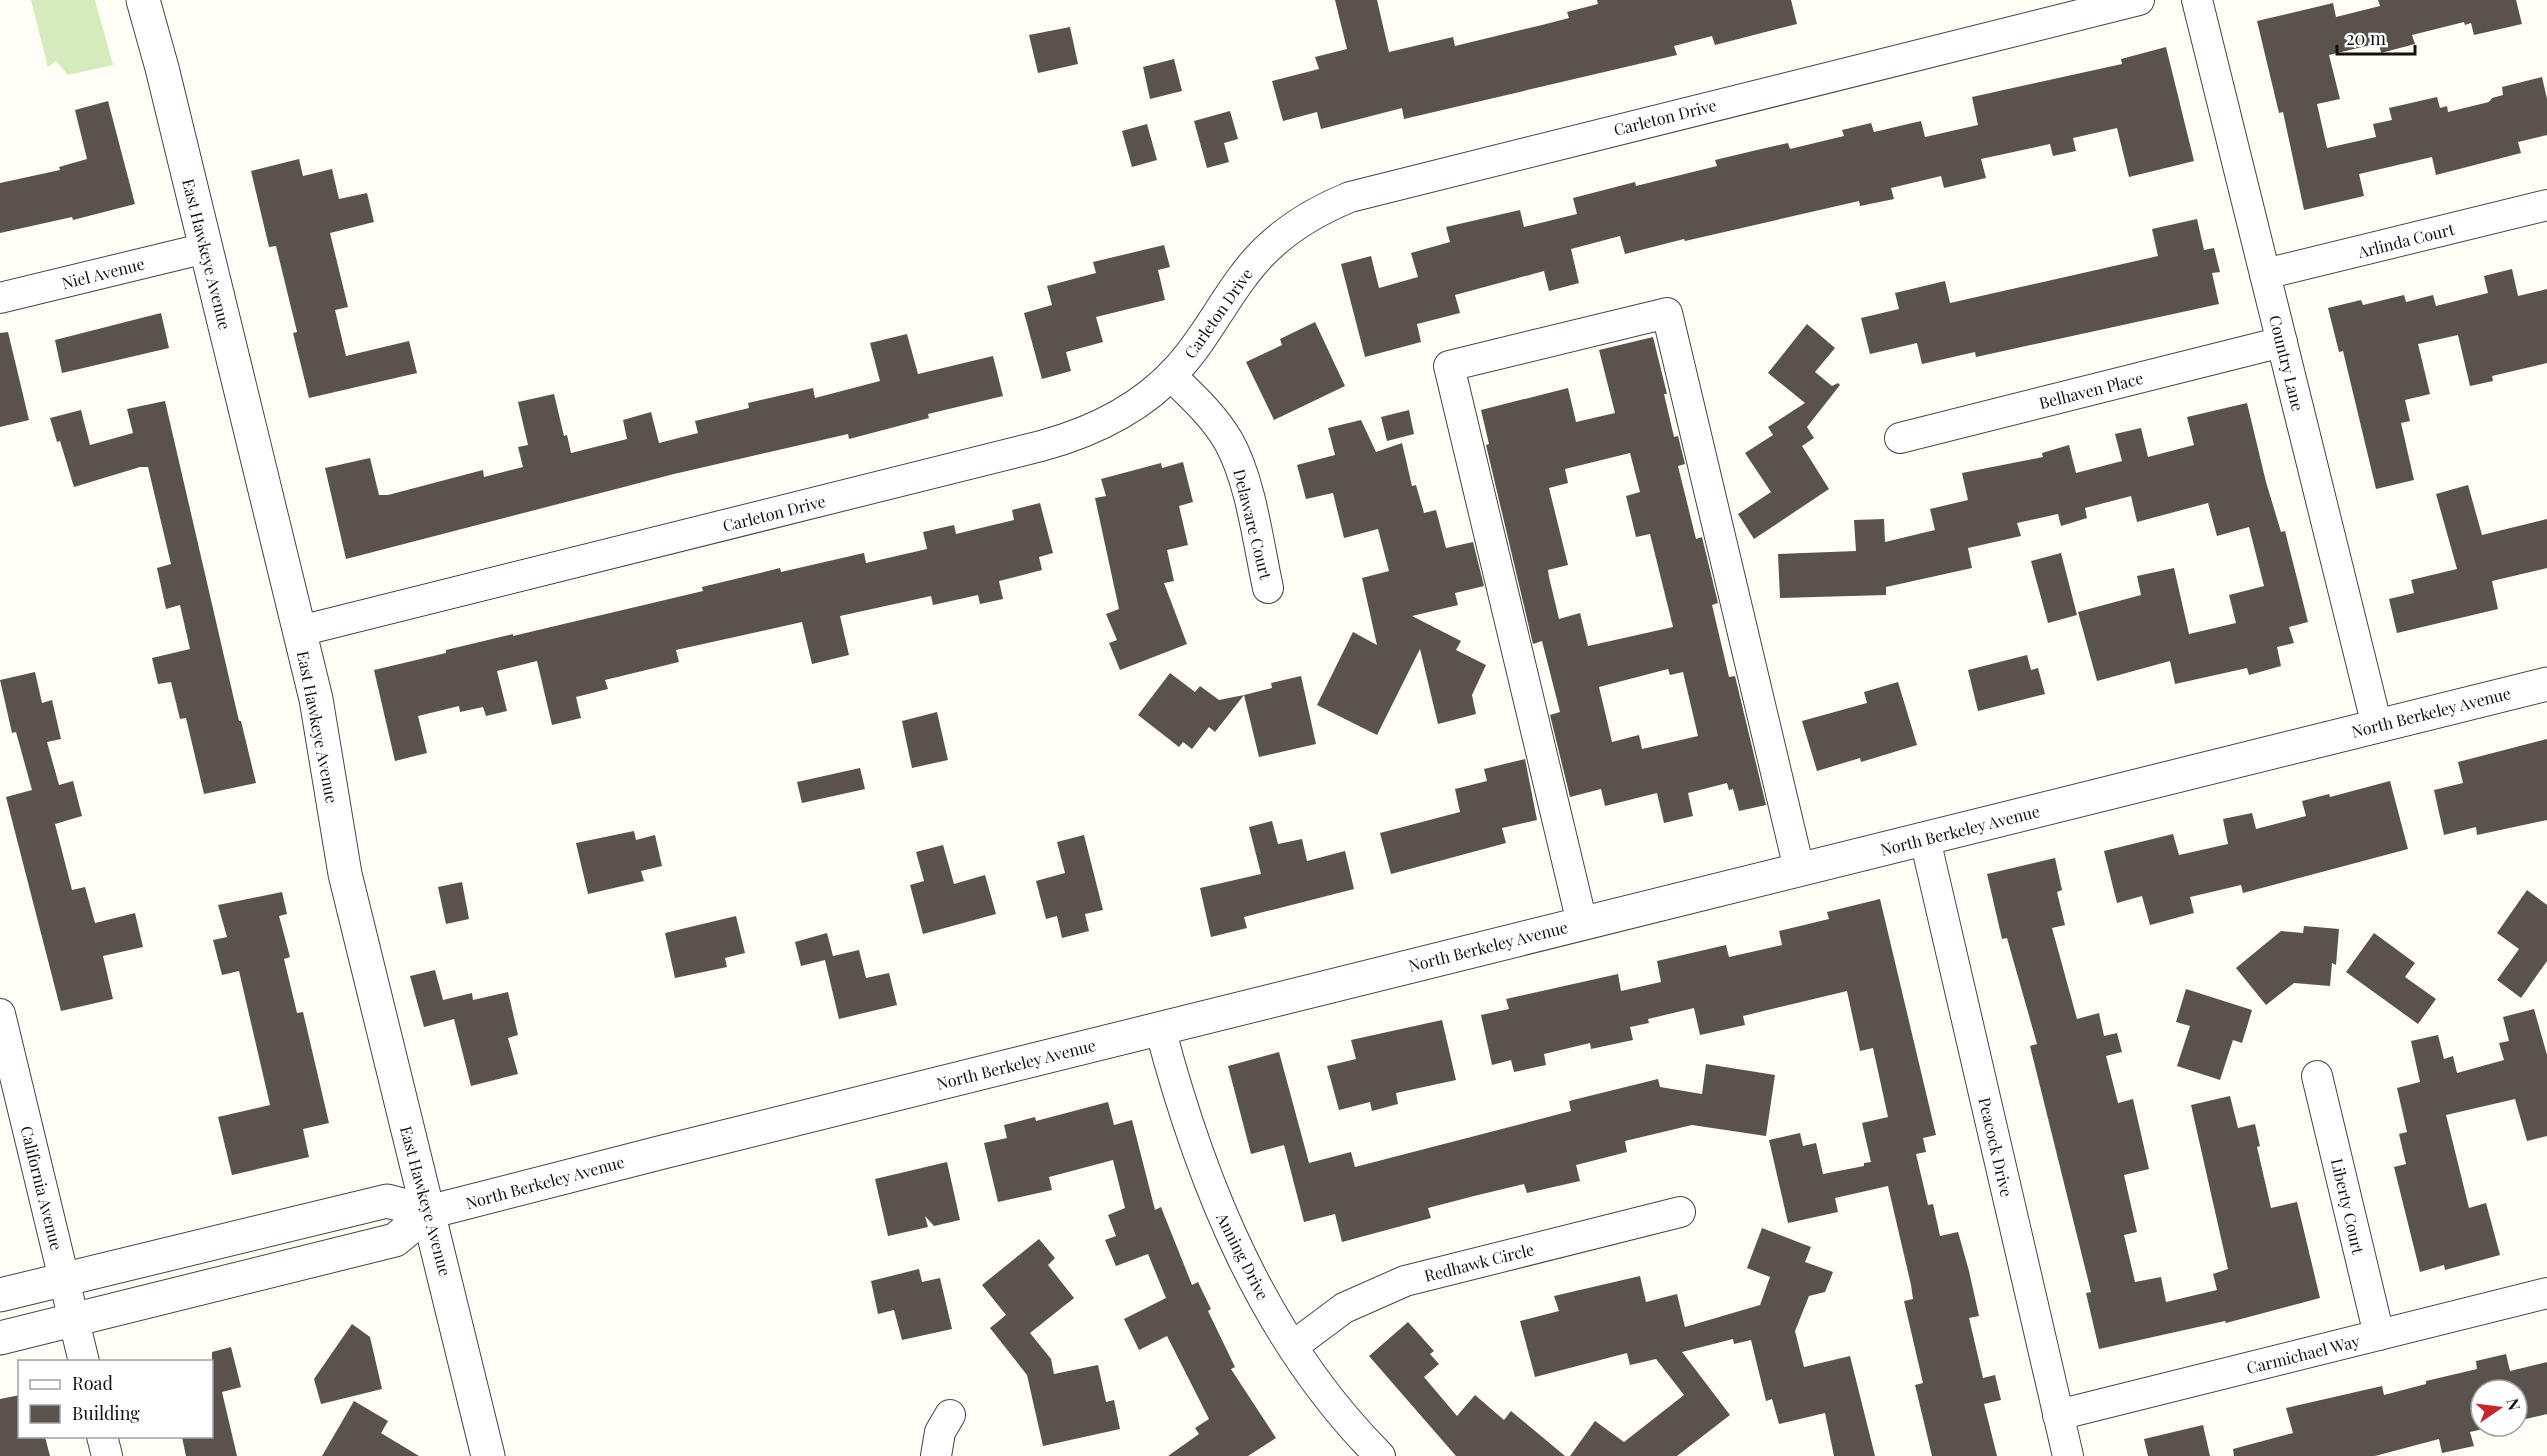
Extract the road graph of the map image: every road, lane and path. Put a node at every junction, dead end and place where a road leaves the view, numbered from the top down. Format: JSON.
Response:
{"nodes":[{"id":1,"x":143,"y":0,"type":"edge"},
{"id":2,"x":2139,"y":0,"type":"edge"},
{"id":3,"x":2197,"y":0,"type":"edge"},
{"id":4,"x":2547,"y":205,"type":"edge"},
{"id":5,"x":206,"y":248,"type":"junction"},
{"id":6,"x":2265,"y":274,"type":"junction"},
{"id":7,"x":0,"y":298,"type":"edge"},
{"id":8,"x":2282,"y":342,"type":"junction"},
{"id":9,"x":1171,"y":376,"type":"junction"},
{"id":10,"x":1900,"y":438,"type":"dead end"},
{"id":11,"x":1268,"y":588,"type":"dead end"},
{"id":12,"x":300,"y":631,"type":"junction"},
{"id":13,"x":2547,"y":684,"type":"edge"},
{"id":14,"x":2377,"y":726,"type":"junction"},
{"id":15,"x":1924,"y":839,"type":"junction"},
{"id":16,"x":1799,"y":869,"type":"junction"},
{"id":17,"x":1582,"y":923,"type":"junction"},
{"id":18,"x":0,"y":1014,"type":"edge"},
{"id":19,"x":1161,"y":1028,"type":"junction"},
{"id":20,"x":2317,"y":1076,"type":"dead end"},
{"id":21,"x":429,"y":1212,"type":"junction"},
{"id":22,"x":1680,"y":1212,"type":"dead end"},
{"id":23,"x":64,"y":1279,"type":"junction"},
{"id":24,"x":2547,"y":1293,"type":"edge"},
{"id":25,"x":0,"y":1295,"type":"edge"},
{"id":26,"x":74,"y":1319,"type":"junction"},
{"id":27,"x":2379,"y":1335,"type":"junction"},
{"id":28,"x":0,"y":1338,"type":"edge"},
{"id":29,"x":1293,"y":1346,"type":"junction"},
{"id":30,"x":84,"y":1360,"type":"edge"},
{"id":31,"x":950,"y":1415,"type":"dead end"},
{"id":32,"x":2058,"y":1415,"type":"junction"},
{"id":33,"x":102,"y":1438,"type":"edge"},
{"id":34,"x":1368,"y":1452,"type":"edge"},
{"id":35,"x":107,"y":1456,"type":"edge"},
{"id":36,"x":488,"y":1456,"type":"edge"},
{"id":37,"x":936,"y":1456,"type":"edge"},
{"id":38,"x":2068,"y":1456,"type":"edge"}],
"edges":[{"from":1,"to":5,"type":"street","name":"East Hawkeye Avenue"},
{"from":2,"to":9,"type":"street","name":"Carleton Drive"},
{"from":3,"to":6,"type":"street","name":"Country Lane"},
{"from":4,"to":6,"type":"street","name":"Arlinda Court"},
{"from":5,"to":7,"type":"street","name":"Niel Avenue"},
{"from":5,"to":12,"type":"street","name":"East Hawkeye Avenue"},
{"from":6,"to":8,"type":"street","name":"Country Lane"},
{"from":8,"to":10,"type":"street","name":"Belhaven Place"},
{"from":8,"to":14,"type":"street","name":"Country Lane"},
{"from":9,"to":11,"type":"street","name":"Delaware Court"},
{"from":9,"to":12,"type":"street","name":"Carleton Drive"},
{"from":12,"to":21,"type":"street","name":"East Hawkeye Avenue"},
{"from":13,"to":14,"type":"street","name":"North Berkeley Avenue"},
{"from":14,"to":15,"type":"street","name":"North Berkeley Avenue"},
{"from":15,"to":16,"type":"street","name":"North Berkeley Avenue"},
{"from":15,"to":32,"type":"street","name":"Peacock Drive"},
{"from":16,"to":17,"type":"street","name":"North Berkeley Avenue"},
{"from":16,"to":17,"type":"street"},
{"from":17,"to":19,"type":"street","name":"North Berkeley Avenue"},
{"from":18,"to":23,"type":"street","name":"California Avenue"},
{"from":19,"to":21,"type":"street","name":"North Berkeley Avenue"},
{"from":19,"to":29,"type":"street","name":"Anning Drive"},
{"from":20,"to":27,"type":"street","name":"Liberty Court"},
{"from":21,"to":23,"type":"street","name":"North Berkeley Avenue"},
{"from":21,"to":26,"type":"street","name":"North Berkeley Avenue"},
{"from":21,"to":36,"type":"street","name":"East Hawkeye Avenue"},
{"from":22,"to":29,"type":"street","name":"Redhawk Circle"},
{"from":23,"to":25,"type":"street","name":"North Berkeley Avenue"},
{"from":23,"to":26,"type":"street","name":"California Avenue"},
{"from":24,"to":27,"type":"street","name":"Carmichael Way"},
{"from":26,"to":28,"type":"street","name":"North Berkeley Avenue"},
{"from":26,"to":30,"type":"street","name":"California Avenue"},
{"from":27,"to":32,"type":"street","name":"Carmichael Way"},
{"from":29,"to":34,"type":"street","name":"Anning Drive"},
{"from":31,"to":37,"type":"street"},
{"from":32,"to":38,"type":"street","name":"Peacock Drive"},
{"from":33,"to":35,"type":"street"}]}
